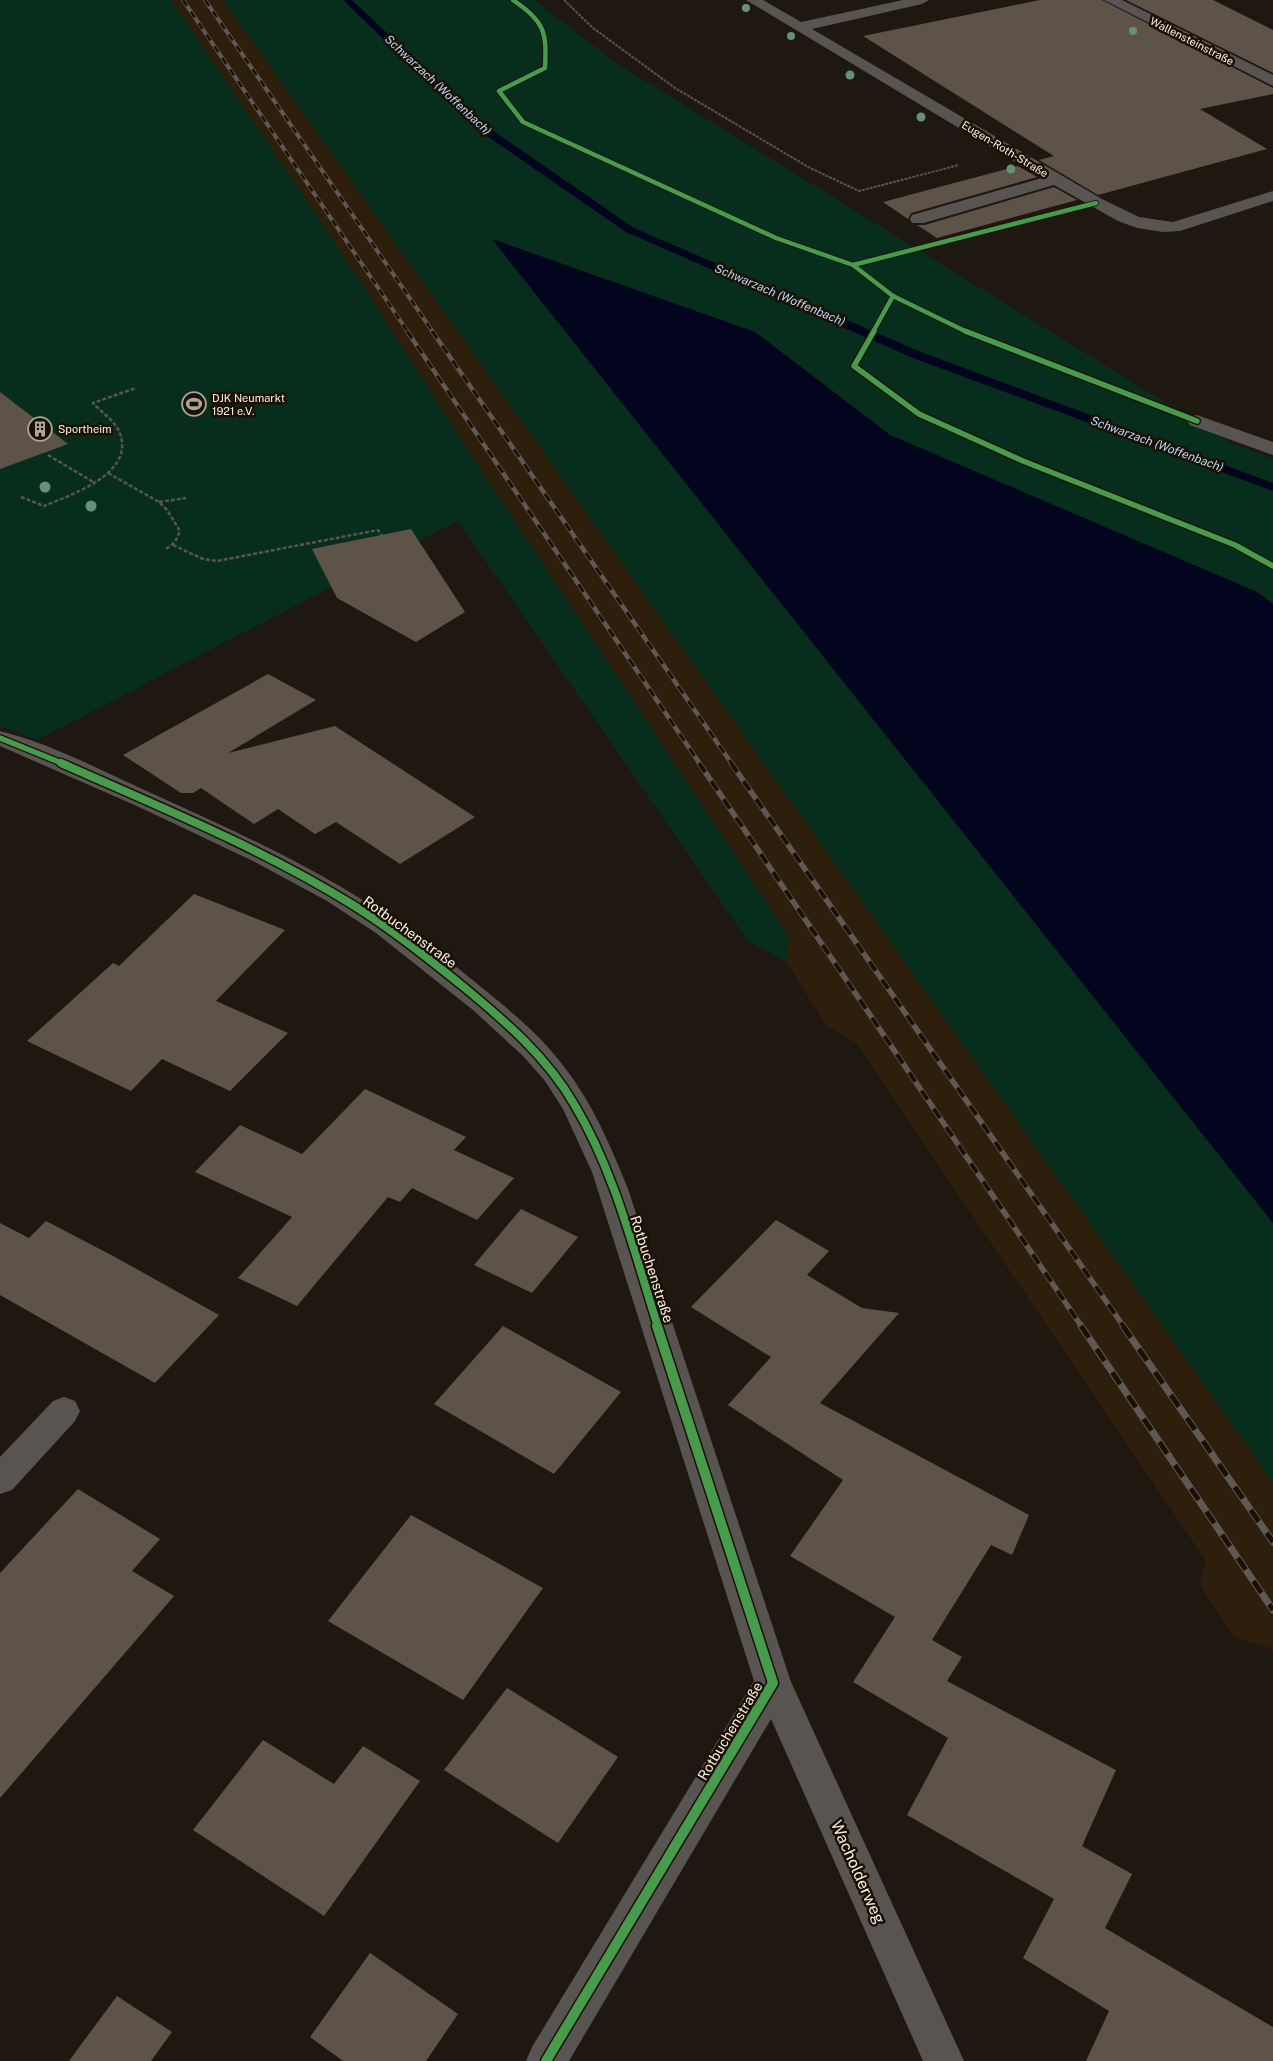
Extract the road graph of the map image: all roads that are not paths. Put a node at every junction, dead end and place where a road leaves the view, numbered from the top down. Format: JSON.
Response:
{"nodes":[{"id":1,"x":753,"y":0,"type":"edge"},
{"id":2,"x":922,"y":0,"type":"edge"},
{"id":3,"x":1111,"y":0,"type":"edge"},
{"id":4,"x":799,"y":27,"type":"junction"},
{"id":5,"x":1273,"y":81,"type":"edge"},
{"id":6,"x":1056,"y":179,"type":"junction"},
{"id":7,"x":1273,"y":196,"type":"edge"},
{"id":8,"x":918,"y":219,"type":"dead end"},
{"id":9,"x":1197,"y":421,"type":"dead end"},
{"id":10,"x":1273,"y":449,"type":"edge"},
{"id":11,"x":0,"y":738,"type":"edge"},
{"id":12,"x":64,"y":1411,"type":"dead end"},
{"id":13,"x":0,"y":1480,"type":"edge"},
{"id":14,"x":773,"y":1682,"type":"junction"},
{"id":15,"x":546,"y":2061,"type":"edge"},
{"id":16,"x":944,"y":2061,"type":"edge"}],
"edges":[{"from":1,"to":4,"type":"street","name":"Eugen-Roth-Straße"},
{"from":2,"to":4,"type":"street"},
{"from":3,"to":5,"type":"street","name":"Wallensteinstraße"},
{"from":4,"to":6,"type":"street","name":"Eugen-Roth-Straße"},
{"from":6,"to":7,"type":"street","name":"Eugen-Roth-Straße"},
{"from":6,"to":8,"type":"street"},
{"from":9,"to":10,"type":"street"},
{"from":11,"to":14,"type":"street","name":"Rotbuchenstraße"},
{"from":12,"to":13,"type":"street"},
{"from":14,"to":15,"type":"street","name":"Rotbuchenstraße"},
{"from":14,"to":16,"type":"street","name":"Wacholderweg"}]}
